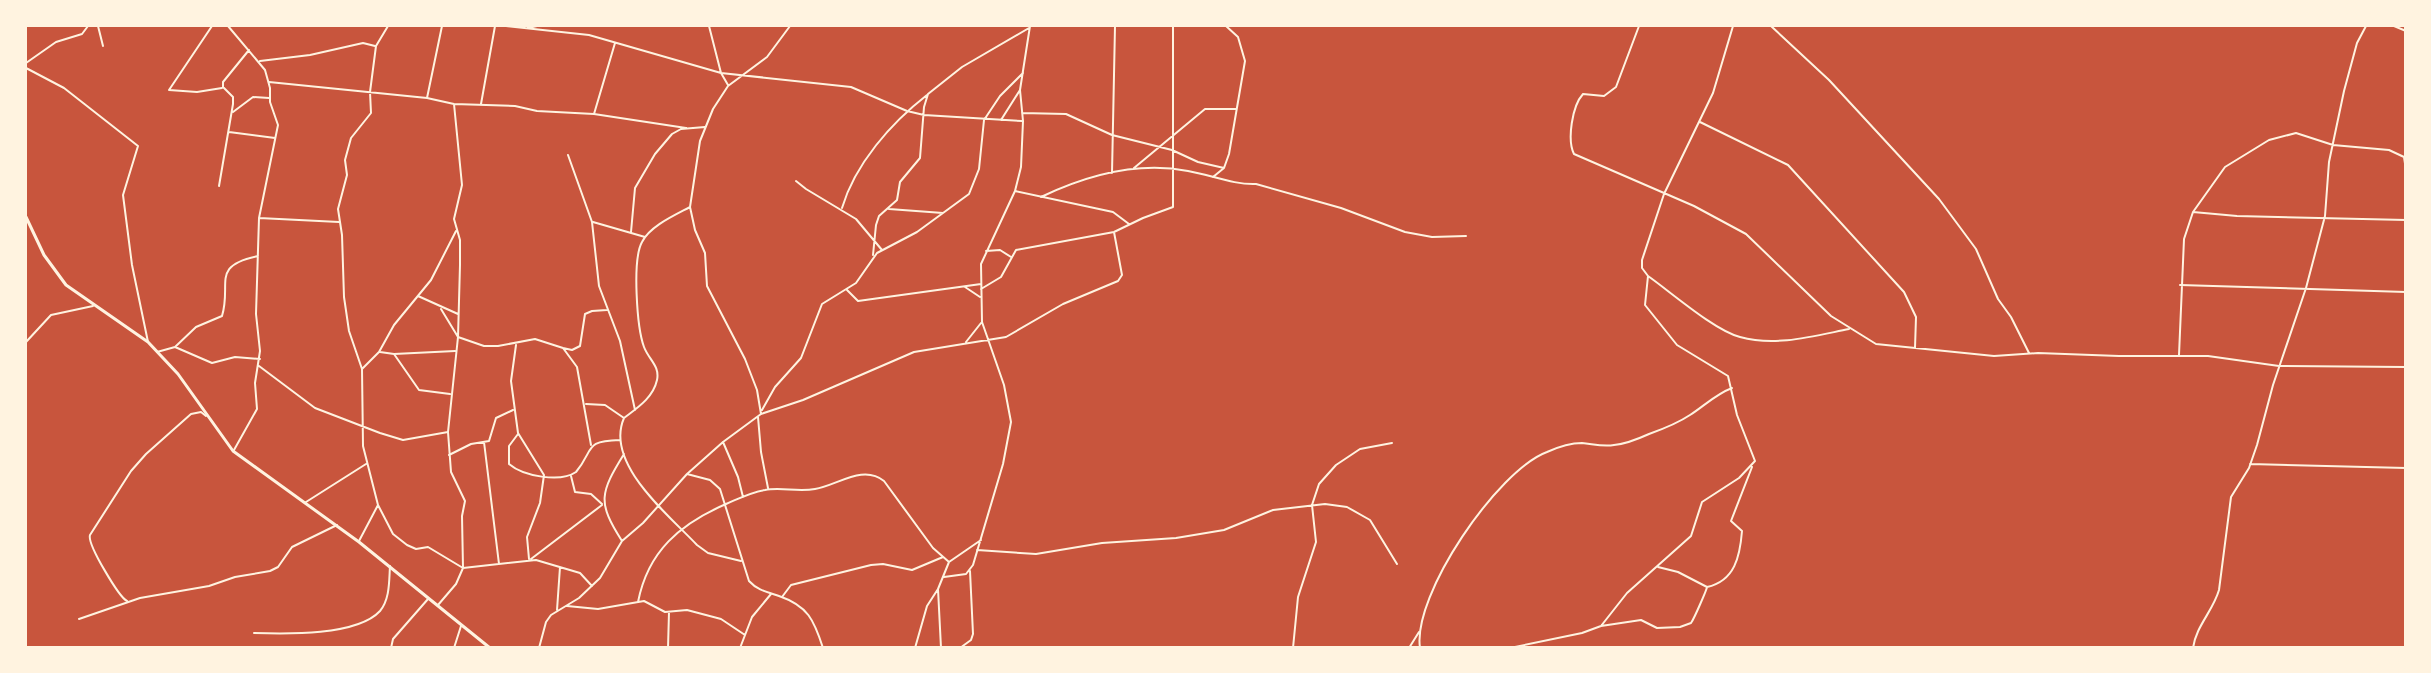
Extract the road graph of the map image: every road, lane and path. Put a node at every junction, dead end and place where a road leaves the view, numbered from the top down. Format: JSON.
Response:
{"nodes":[{"id":1,"x":88,"y":26,"type":"edge"},
{"id":2,"x":98,"y":26,"type":"edge"},
{"id":3,"x":212,"y":26,"type":"edge"},
{"id":4,"x":228,"y":26,"type":"edge"},
{"id":5,"x":388,"y":26,"type":"edge"},
{"id":6,"x":442,"y":26,"type":"edge"},
{"id":7,"x":495,"y":26,"type":"edge"},
{"id":8,"x":506,"y":26,"type":"edge"},
{"id":9,"x":537,"y":26,"type":"edge"},
{"id":10,"x":709,"y":26,"type":"edge"},
{"id":11,"x":790,"y":26,"type":"edge"},
{"id":12,"x":1115,"y":26,"type":"edge"},
{"id":13,"x":1173,"y":26,"type":"edge"},
{"id":14,"x":1226,"y":26,"type":"edge"},
{"id":15,"x":1639,"y":26,"type":"edge"},
{"id":16,"x":1733,"y":26,"type":"edge"},
{"id":17,"x":1771,"y":26,"type":"edge"},
{"id":18,"x":2366,"y":26,"type":"edge"},
{"id":19,"x":2394,"y":26,"type":"edge"},
{"id":20,"x":1030,"y":27,"type":"edge"},
{"id":21,"x":526,"y":29,"type":"junction"},
{"id":22,"x":2406,"y":31,"type":"edge"},
{"id":23,"x":615,"y":43,"type":"junction"},
{"id":24,"x":103,"y":46,"type":"dead end"},
{"id":25,"x":376,"y":46,"type":"junction"},
{"id":26,"x":249,"y":50,"type":"junction"},
{"id":27,"x":260,"y":61,"type":"junction"},
{"id":28,"x":26,"y":63,"type":"edge"},
{"id":29,"x":26,"y":68,"type":"edge"},
{"id":30,"x":721,"y":73,"type":"junction"},
{"id":31,"x":1023,"y":73,"type":"junction"},
{"id":32,"x":739,"y":75,"type":"junction"},
{"id":33,"x":269,"y":82,"type":"junction"},
{"id":34,"x":728,"y":86,"type":"junction"},
{"id":35,"x":223,"y":87,"type":"junction"},
{"id":36,"x":1020,"y":90,"type":"junction"},
{"id":37,"x":370,"y":92,"type":"junction"},
{"id":38,"x":928,"y":94,"type":"junction"},
{"id":39,"x":269,"y":98,"type":"junction"},
{"id":40,"x":427,"y":98,"type":"junction"},
{"id":41,"x":454,"y":104,"type":"junction"},
{"id":42,"x":481,"y":104,"type":"junction"},
{"id":43,"x":1236,"y":109,"type":"junction"},
{"id":44,"x":907,"y":111,"type":"junction"},
{"id":45,"x":233,"y":112,"type":"junction"},
{"id":46,"x":1022,"y":113,"type":"junction"},
{"id":47,"x":594,"y":114,"type":"junction"},
{"id":48,"x":924,"y":115,"type":"junction"},
{"id":49,"x":984,"y":120,"type":"junction"},
{"id":50,"x":1000,"y":120,"type":"junction"},
{"id":51,"x":1023,"y":121,"type":"junction"},
{"id":52,"x":1700,"y":122,"type":"junction"},
{"id":53,"x":705,"y":127,"type":"junction"},
{"id":54,"x":686,"y":128,"type":"junction"},
{"id":55,"x":229,"y":132,"type":"junction"},
{"id":56,"x":1112,"y":135,"type":"junction"},
{"id":57,"x":1172,"y":136,"type":"junction"},
{"id":58,"x":275,"y":138,"type":"junction"},
{"id":59,"x":2333,"y":145,"type":"junction"},
{"id":60,"x":1160,"y":147,"type":"junction"},
{"id":61,"x":1172,"y":150,"type":"junction"},
{"id":62,"x":568,"y":155,"type":"dead end"},
{"id":63,"x":1134,"y":168,"type":"junction"},
{"id":64,"x":1224,"y":168,"type":"junction"},
{"id":65,"x":1173,"y":169,"type":"junction"},
{"id":66,"x":2406,"y":170,"type":"edge"},
{"id":67,"x":1112,"y":173,"type":"junction"},
{"id":68,"x":1213,"y":177,"type":"junction"},
{"id":69,"x":796,"y":180,"type":"dead end"},
{"id":70,"x":219,"y":186,"type":"dead end"},
{"id":71,"x":1016,"y":191,"type":"junction"},
{"id":72,"x":1664,"y":194,"type":"junction"},
{"id":73,"x":1041,"y":197,"type":"junction"},
{"id":74,"x":690,"y":207,"type":"junction"},
{"id":75,"x":842,"y":208,"type":"junction"},
{"id":76,"x":889,"y":209,"type":"junction"},
{"id":77,"x":2193,"y":212,"type":"junction"},
{"id":78,"x":944,"y":213,"type":"junction"},
{"id":79,"x":2325,"y":216,"type":"junction"},
{"id":80,"x":26,"y":217,"type":"edge"},
{"id":81,"x":259,"y":218,"type":"junction"},
{"id":82,"x":2406,"y":220,"type":"edge"},
{"id":83,"x":339,"y":222,"type":"junction"},
{"id":84,"x":592,"y":222,"type":"junction"},
{"id":85,"x":1130,"y":225,"type":"junction"},
{"id":86,"x":30,"y":226,"type":"junction"},
{"id":87,"x":26,"y":229,"type":"edge"},
{"id":88,"x":456,"y":231,"type":"junction"},
{"id":89,"x":631,"y":232,"type":"junction"},
{"id":90,"x":1114,"y":232,"type":"junction"},
{"id":91,"x":1466,"y":236,"type":"dead end"},
{"id":92,"x":645,"y":237,"type":"junction"},
{"id":93,"x":874,"y":240,"type":"junction"},
{"id":94,"x":882,"y":250,"type":"junction"},
{"id":95,"x":986,"y":251,"type":"junction"},
{"id":96,"x":259,"y":256,"type":"junction"},
{"id":97,"x":873,"y":256,"type":"junction"},
{"id":98,"x":1011,"y":257,"type":"junction"},
{"id":99,"x":1648,"y":276,"type":"junction"},
{"id":100,"x":981,"y":284,"type":"junction"},
{"id":101,"x":2181,"y":285,"type":"junction"},
{"id":102,"x":965,"y":287,"type":"junction"},
{"id":103,"x":2306,"y":288,"type":"junction"},
{"id":104,"x":981,"y":289,"type":"junction"},
{"id":105,"x":847,"y":290,"type":"junction"},
{"id":106,"x":2406,"y":292,"type":"edge"},
{"id":107,"x":418,"y":296,"type":"junction"},
{"id":108,"x":981,"y":298,"type":"junction"},
{"id":109,"x":93,"y":306,"type":"junction"},
{"id":110,"x":441,"y":309,"type":"junction"},
{"id":111,"x":607,"y":310,"type":"junction"},
{"id":112,"x":458,"y":314,"type":"junction"},
{"id":113,"x":982,"y":322,"type":"junction"},
{"id":114,"x":1851,"y":329,"type":"junction"},
{"id":115,"x":458,"y":338,"type":"junction"},
{"id":116,"x":987,"y":340,"type":"junction"},
{"id":117,"x":26,"y":342,"type":"edge"},
{"id":118,"x":148,"y":342,"type":"junction"},
{"id":119,"x":966,"y":342,"type":"junction"},
{"id":120,"x":516,"y":345,"type":"junction"},
{"id":121,"x":175,"y":347,"type":"junction"},
{"id":122,"x":563,"y":348,"type":"junction"},
{"id":123,"x":1915,"y":348,"type":"junction"},
{"id":124,"x":455,"y":351,"type":"junction"},
{"id":125,"x":157,"y":352,"type":"junction"},
{"id":126,"x":379,"y":352,"type":"junction"},
{"id":127,"x":2029,"y":353,"type":"junction"},
{"id":128,"x":394,"y":354,"type":"junction"},
{"id":129,"x":2179,"y":356,"type":"junction"},
{"id":130,"x":260,"y":359,"type":"junction"},
{"id":131,"x":259,"y":366,"type":"junction"},
{"id":132,"x":2279,"y":366,"type":"junction"},
{"id":133,"x":2406,"y":368,"type":"edge"},
{"id":134,"x":362,"y":369,"type":"junction"},
{"id":135,"x":1732,"y":388,"type":"junction"},
{"id":136,"x":450,"y":394,"type":"junction"},
{"id":137,"x":585,"y":404,"type":"junction"},
{"id":138,"x":514,"y":410,"type":"junction"},
{"id":139,"x":635,"y":410,"type":"junction"},
{"id":140,"x":762,"y":412,"type":"junction"},
{"id":141,"x":206,"y":416,"type":"junction"},
{"id":142,"x":758,"y":417,"type":"junction"},
{"id":143,"x":624,"y":418,"type":"junction"},
{"id":144,"x":363,"y":426,"type":"junction"},
{"id":145,"x":448,"y":432,"type":"junction"},
{"id":146,"x":518,"y":433,"type":"junction"},
{"id":147,"x":620,"y":440,"type":"junction"},
{"id":148,"x":484,"y":442,"type":"junction"},
{"id":149,"x":723,"y":442,"type":"junction"},
{"id":150,"x":1392,"y":442,"type":"dead end"},
{"id":151,"x":591,"y":446,"type":"junction"},
{"id":152,"x":234,"y":451,"type":"junction"},
{"id":153,"x":624,"y":454,"type":"junction"},
{"id":154,"x":449,"y":455,"type":"junction"},
{"id":155,"x":366,"y":464,"type":"junction"},
{"id":156,"x":2250,"y":464,"type":"junction"},
{"id":157,"x":1753,"y":466,"type":"junction"},
{"id":158,"x":2406,"y":468,"type":"edge"},
{"id":159,"x":687,"y":474,"type":"junction"},
{"id":160,"x":544,"y":475,"type":"junction"},
{"id":161,"x":571,"y":476,"type":"junction"},
{"id":162,"x":769,"y":489,"type":"junction"},
{"id":163,"x":743,"y":497,"type":"junction"},
{"id":164,"x":306,"y":502,"type":"junction"},
{"id":165,"x":378,"y":505,"type":"junction"},
{"id":166,"x":659,"y":505,"type":"junction"},
{"id":167,"x":724,"y":505,"type":"junction"},
{"id":168,"x":1312,"y":505,"type":"junction"},
{"id":169,"x":603,"y":506,"type":"junction"},
{"id":170,"x":337,"y":525,"type":"junction"},
{"id":171,"x":681,"y":528,"type":"junction"},
{"id":172,"x":981,"y":540,"type":"junction"},
{"id":173,"x":622,"y":541,"type":"junction"},
{"id":174,"x":359,"y":542,"type":"junction"},
{"id":175,"x":977,"y":550,"type":"junction"},
{"id":176,"x":943,"y":557,"type":"junction"},
{"id":177,"x":530,"y":559,"type":"junction"},
{"id":178,"x":741,"y":561,"type":"junction"},
{"id":179,"x":949,"y":562,"type":"junction"},
{"id":180,"x":500,"y":564,"type":"junction"},
{"id":181,"x":1397,"y":564,"type":"dead end"},
{"id":182,"x":390,"y":566,"type":"junction"},
{"id":183,"x":560,"y":567,"type":"junction"},
{"id":184,"x":1658,"y":567,"type":"junction"},
{"id":185,"x":463,"y":568,"type":"junction"},
{"id":186,"x":970,"y":571,"type":"junction"},
{"id":187,"x":944,"y":577,"type":"junction"},
{"id":188,"x":592,"y":586,"type":"junction"},
{"id":189,"x":1707,"y":587,"type":"junction"},
{"id":190,"x":938,"y":589,"type":"junction"},
{"id":191,"x":771,"y":594,"type":"junction"},
{"id":192,"x":781,"y":597,"type":"junction"},
{"id":193,"x":428,"y":599,"type":"junction"},
{"id":194,"x":127,"y":602,"type":"junction"},
{"id":195,"x":638,"y":602,"type":"junction"},
{"id":196,"x":567,"y":606,"type":"junction"},
{"id":197,"x":437,"y":607,"type":"junction"},
{"id":198,"x":557,"y":610,"type":"junction"},
{"id":199,"x":669,"y":612,"type":"junction"},
{"id":200,"x":79,"y":619,"type":"dead end"},
{"id":201,"x":461,"y":626,"type":"junction"},
{"id":202,"x":1601,"y":626,"type":"junction"},
{"id":203,"x":1419,"y":631,"type":"junction"},
{"id":204,"x":254,"y":633,"type":"dead end"},
{"id":205,"x":745,"y":635,"type":"junction"},
{"id":206,"x":391,"y":648,"type":"edge"},
{"id":207,"x":454,"y":648,"type":"edge"},
{"id":208,"x":490,"y":648,"type":"edge"},
{"id":209,"x":539,"y":648,"type":"edge"},
{"id":210,"x":668,"y":648,"type":"edge"},
{"id":211,"x":740,"y":648,"type":"edge"},
{"id":212,"x":823,"y":648,"type":"edge"},
{"id":213,"x":915,"y":648,"type":"edge"},
{"id":214,"x":941,"y":648,"type":"edge"},
{"id":215,"x":960,"y":648,"type":"edge"},
{"id":216,"x":1293,"y":648,"type":"edge"},
{"id":217,"x":1409,"y":648,"type":"edge"},
{"id":218,"x":1420,"y":648,"type":"edge"},
{"id":219,"x":1510,"y":648,"type":"edge"},
{"id":220,"x":2193,"y":648,"type":"edge"}],
"edges":[{"from":1,"to":28,"type":"street"},
{"from":2,"to":24,"type":"street"},
{"from":3,"to":35,"type":"street"},
{"from":4,"to":26,"type":"street"},
{"from":5,"to":25,"type":"street"},
{"from":6,"to":40,"type":"street"},
{"from":7,"to":42,"type":"street"},
{"from":8,"to":21,"type":"street"},
{"from":9,"to":21,"type":"street"},
{"from":10,"to":30,"type":"street"},
{"from":11,"to":32,"type":"street"},
{"from":12,"to":56,"type":"street"},
{"from":13,"to":57,"type":"street"},
{"from":14,"to":43,"type":"street"},
{"from":15,"to":72,"type":"street"},
{"from":16,"to":52,"type":"street"},
{"from":17,"to":127,"type":"street"},
{"from":18,"to":59,"type":"street"},
{"from":19,"to":22,"type":"street"},
{"from":20,"to":31,"type":"street"},
{"from":20,"to":38,"type":"street"},
{"from":21,"to":23,"type":"street"},
{"from":23,"to":30,"type":"street"},
{"from":23,"to":47,"type":"street"},
{"from":25,"to":27,"type":"street"},
{"from":25,"to":37,"type":"street"},
{"from":26,"to":27,"type":"street"},
{"from":26,"to":35,"type":"street"},
{"from":27,"to":33,"type":"street"},
{"from":29,"to":118,"type":"street"},
{"from":30,"to":32,"type":"street"},
{"from":30,"to":34,"type":"street"},
{"from":31,"to":36,"type":"street"},
{"from":31,"to":49,"type":"street"},
{"from":32,"to":34,"type":"street"},
{"from":32,"to":44,"type":"street"},
{"from":33,"to":37,"type":"street"},
{"from":33,"to":39,"type":"street"},
{"from":34,"to":53,"type":"street"},
{"from":35,"to":45,"type":"street"},
{"from":36,"to":46,"type":"street"},
{"from":36,"to":50,"type":"street"},
{"from":37,"to":40,"type":"street"},
{"from":37,"to":83,"type":"street"},
{"from":38,"to":44,"type":"street"},
{"from":38,"to":48,"type":"street"},
{"from":39,"to":45,"type":"street"},
{"from":39,"to":58,"type":"street"},
{"from":40,"to":41,"type":"street"},
{"from":41,"to":42,"type":"street"},
{"from":41,"to":88,"type":"street"},
{"from":42,"to":47,"type":"street"},
{"from":43,"to":57,"type":"street"},
{"from":43,"to":64,"type":"street"},
{"from":44,"to":48,"type":"street"},
{"from":44,"to":75,"type":"street"},
{"from":45,"to":55,"type":"street"},
{"from":46,"to":51,"type":"street"},
{"from":46,"to":56,"type":"street"},
{"from":47,"to":54,"type":"street"},
{"from":48,"to":49,"type":"street"},
{"from":48,"to":76,"type":"street"},
{"from":49,"to":50,"type":"street"},
{"from":49,"to":78,"type":"street"},
{"from":50,"to":51,"type":"street"},
{"from":51,"to":71,"type":"street"},
{"from":52,"to":72,"type":"street"},
{"from":52,"to":123,"type":"street"},
{"from":53,"to":54,"type":"street"},
{"from":53,"to":74,"type":"street"},
{"from":54,"to":89,"type":"street"},
{"from":55,"to":58,"type":"street"},
{"from":55,"to":70,"type":"street"},
{"from":56,"to":60,"type":"street"},
{"from":56,"to":67,"type":"street"},
{"from":57,"to":60,"type":"street"},
{"from":57,"to":61,"type":"street"},
{"from":58,"to":81,"type":"street"},
{"from":59,"to":66,"type":"street"},
{"from":59,"to":77,"type":"street"},
{"from":59,"to":79,"type":"street"},
{"from":60,"to":61,"type":"street"},
{"from":60,"to":63,"type":"street"},
{"from":61,"to":64,"type":"street"},
{"from":61,"to":65,"type":"street"},
{"from":62,"to":84,"type":"street"},
{"from":63,"to":65,"type":"street"},
{"from":63,"to":67,"type":"street"},
{"from":64,"to":68,"type":"street"},
{"from":65,"to":68,"type":"street"},
{"from":65,"to":85,"type":"street"},
{"from":67,"to":73,"type":"street"},
{"from":68,"to":91,"type":"street"},
{"from":69,"to":75,"type":"street"},
{"from":71,"to":73,"type":"street"},
{"from":71,"to":95,"type":"street"},
{"from":72,"to":99,"type":"street"},
{"from":72,"to":114,"type":"street"},
{"from":73,"to":85,"type":"street"},
{"from":74,"to":92,"type":"street"},
{"from":74,"to":140,"type":"street"},
{"from":75,"to":93,"type":"street"},
{"from":76,"to":78,"type":"street"},
{"from":76,"to":93,"type":"street"},
{"from":77,"to":79,"type":"street"},
{"from":77,"to":101,"type":"street"},
{"from":78,"to":94,"type":"street"},
{"from":79,"to":82,"type":"street"},
{"from":79,"to":103,"type":"street"},
{"from":80,"to":86,"type":"street"},
{"from":81,"to":83,"type":"street"},
{"from":81,"to":96,"type":"street"},
{"from":83,"to":134,"type":"street"},
{"from":84,"to":89,"type":"street"},
{"from":84,"to":111,"type":"street"},
{"from":85,"to":90,"type":"street"},
{"from":86,"to":87,"type":"street"},
{"from":86,"to":109,"type":"street"},
{"from":88,"to":107,"type":"street"},
{"from":88,"to":112,"type":"street"},
{"from":89,"to":92,"type":"street"},
{"from":90,"to":98,"type":"street"},
{"from":90,"to":116,"type":"street"},
{"from":92,"to":139,"type":"street"},
{"from":93,"to":94,"type":"street"},
{"from":93,"to":97,"type":"street"},
{"from":94,"to":97,"type":"street"},
{"from":95,"to":98,"type":"street"},
{"from":95,"to":100,"type":"street"},
{"from":96,"to":121,"type":"street"},
{"from":96,"to":130,"type":"street"},
{"from":97,"to":105,"type":"street"},
{"from":98,"to":104,"type":"street"},
{"from":99,"to":114,"type":"street"},
{"from":99,"to":135,"type":"street"},
{"from":100,"to":102,"type":"street"},
{"from":100,"to":104,"type":"street"},
{"from":101,"to":103,"type":"street"},
{"from":101,"to":129,"type":"street"},
{"from":102,"to":105,"type":"street"},
{"from":102,"to":108,"type":"street"},
{"from":103,"to":106,"type":"street"},
{"from":103,"to":132,"type":"street"},
{"from":104,"to":108,"type":"street"},
{"from":105,"to":140,"type":"street"},
{"from":107,"to":110,"type":"street"},
{"from":107,"to":126,"type":"street"},
{"from":108,"to":113,"type":"street"},
{"from":109,"to":117,"type":"street"},
{"from":109,"to":118,"type":"street"},
{"from":110,"to":112,"type":"street"},
{"from":110,"to":115,"type":"street"},
{"from":111,"to":122,"type":"street"},
{"from":111,"to":139,"type":"street"},
{"from":112,"to":115,"type":"street"},
{"from":113,"to":116,"type":"street"},
{"from":113,"to":119,"type":"street"},
{"from":114,"to":123,"type":"street"},
{"from":115,"to":120,"type":"street"},
{"from":115,"to":124,"type":"street"},
{"from":116,"to":119,"type":"street"},
{"from":116,"to":172,"type":"street"},
{"from":118,"to":125,"type":"street"},
{"from":119,"to":140,"type":"street"},
{"from":120,"to":122,"type":"street"},
{"from":120,"to":138,"type":"street"},
{"from":121,"to":125,"type":"street"},
{"from":121,"to":130,"type":"street"},
{"from":122,"to":137,"type":"street"},
{"from":123,"to":127,"type":"street"},
{"from":124,"to":128,"type":"street"},
{"from":124,"to":136,"type":"street"},
{"from":125,"to":141,"type":"street"},
{"from":126,"to":128,"type":"street"},
{"from":126,"to":134,"type":"street"},
{"from":127,"to":129,"type":"street"},
{"from":128,"to":136,"type":"street"},
{"from":129,"to":132,"type":"street"},
{"from":130,"to":131,"type":"street"},
{"from":131,"to":144,"type":"street"},
{"from":131,"to":152,"type":"street"},
{"from":132,"to":133,"type":"street"},
{"from":132,"to":156,"type":"street"},
{"from":134,"to":144,"type":"street"},
{"from":135,"to":157,"type":"street"},
{"from":135,"to":203,"type":"street"},
{"from":136,"to":145,"type":"street"},
{"from":137,"to":143,"type":"street"},
{"from":137,"to":151,"type":"street"},
{"from":138,"to":146,"type":"street"},
{"from":138,"to":148,"type":"street"},
{"from":139,"to":143,"type":"street"},
{"from":140,"to":142,"type":"street"},
{"from":141,"to":152,"type":"street"},
{"from":141,"to":194,"type":"street"},
{"from":142,"to":149,"type":"street"},
{"from":142,"to":162,"type":"street"},
{"from":143,"to":147,"type":"street"},
{"from":144,"to":145,"type":"street"},
{"from":144,"to":155,"type":"street"},
{"from":145,"to":154,"type":"street"},
{"from":146,"to":160,"type":"street"},
{"from":146,"to":160,"type":"street"},
{"from":147,"to":151,"type":"street"},
{"from":147,"to":153,"type":"street"},
{"from":148,"to":154,"type":"street"},
{"from":148,"to":180,"type":"street"},
{"from":149,"to":159,"type":"street"},
{"from":149,"to":163,"type":"street"},
{"from":150,"to":168,"type":"street"},
{"from":151,"to":161,"type":"street"},
{"from":152,"to":164,"type":"street"},
{"from":153,"to":166,"type":"street"},
{"from":153,"to":169,"type":"street"},
{"from":154,"to":185,"type":"street"},
{"from":155,"to":164,"type":"street"},
{"from":155,"to":165,"type":"street"},
{"from":156,"to":158,"type":"street"},
{"from":156,"to":220,"type":"street"},
{"from":157,"to":184,"type":"street"},
{"from":157,"to":189,"type":"street"},
{"from":159,"to":166,"type":"street"},
{"from":159,"to":167,"type":"street"},
{"from":160,"to":161,"type":"street"},
{"from":160,"to":177,"type":"street"},
{"from":161,"to":169,"type":"street"},
{"from":162,"to":163,"type":"street"},
{"from":162,"to":176,"type":"street"},
{"from":163,"to":167,"type":"street"},
{"from":164,"to":170,"type":"street"},
{"from":165,"to":174,"type":"street"},
{"from":165,"to":185,"type":"street"},
{"from":166,"to":171,"type":"street"},
{"from":166,"to":173,"type":"street"},
{"from":167,"to":171,"type":"street"},
{"from":167,"to":178,"type":"street"},
{"from":168,"to":175,"type":"street"},
{"from":168,"to":181,"type":"street"},
{"from":168,"to":216,"type":"street"},
{"from":169,"to":173,"type":"street"},
{"from":169,"to":177,"type":"street"},
{"from":170,"to":174,"type":"street"},
{"from":170,"to":194,"type":"street"},
{"from":171,"to":178,"type":"street"},
{"from":171,"to":195,"type":"street"},
{"from":172,"to":175,"type":"street"},
{"from":172,"to":179,"type":"street"},
{"from":173,"to":188,"type":"street"},
{"from":174,"to":182,"type":"street"},
{"from":175,"to":186,"type":"street"},
{"from":176,"to":179,"type":"street"},
{"from":176,"to":192,"type":"street"},
{"from":177,"to":180,"type":"street"},
{"from":177,"to":183,"type":"street"},
{"from":178,"to":191,"type":"street"},
{"from":179,"to":187,"type":"street"},
{"from":180,"to":185,"type":"street"},
{"from":182,"to":193,"type":"street"},
{"from":182,"to":204,"type":"street"},
{"from":183,"to":188,"type":"street"},
{"from":183,"to":198,"type":"street"},
{"from":184,"to":189,"type":"street"},
{"from":184,"to":202,"type":"street"},
{"from":185,"to":197,"type":"street"},
{"from":186,"to":187,"type":"street"},
{"from":186,"to":215,"type":"street"},
{"from":187,"to":190,"type":"street"},
{"from":188,"to":196,"type":"street"},
{"from":189,"to":202,"type":"street"},
{"from":190,"to":213,"type":"street"},
{"from":190,"to":214,"type":"street"},
{"from":191,"to":192,"type":"street"},
{"from":191,"to":205,"type":"street"},
{"from":192,"to":212,"type":"street"},
{"from":193,"to":197,"type":"street"},
{"from":193,"to":206,"type":"street"},
{"from":194,"to":200,"type":"street"},
{"from":195,"to":196,"type":"street"},
{"from":195,"to":199,"type":"street"},
{"from":196,"to":198,"type":"street"},
{"from":197,"to":201,"type":"street"},
{"from":198,"to":209,"type":"street"},
{"from":199,"to":205,"type":"street"},
{"from":199,"to":210,"type":"street"},
{"from":201,"to":207,"type":"street"},
{"from":201,"to":208,"type":"street"},
{"from":202,"to":219,"type":"street"},
{"from":203,"to":217,"type":"street"},
{"from":203,"to":218,"type":"street"},
{"from":205,"to":211,"type":"street"}]}
